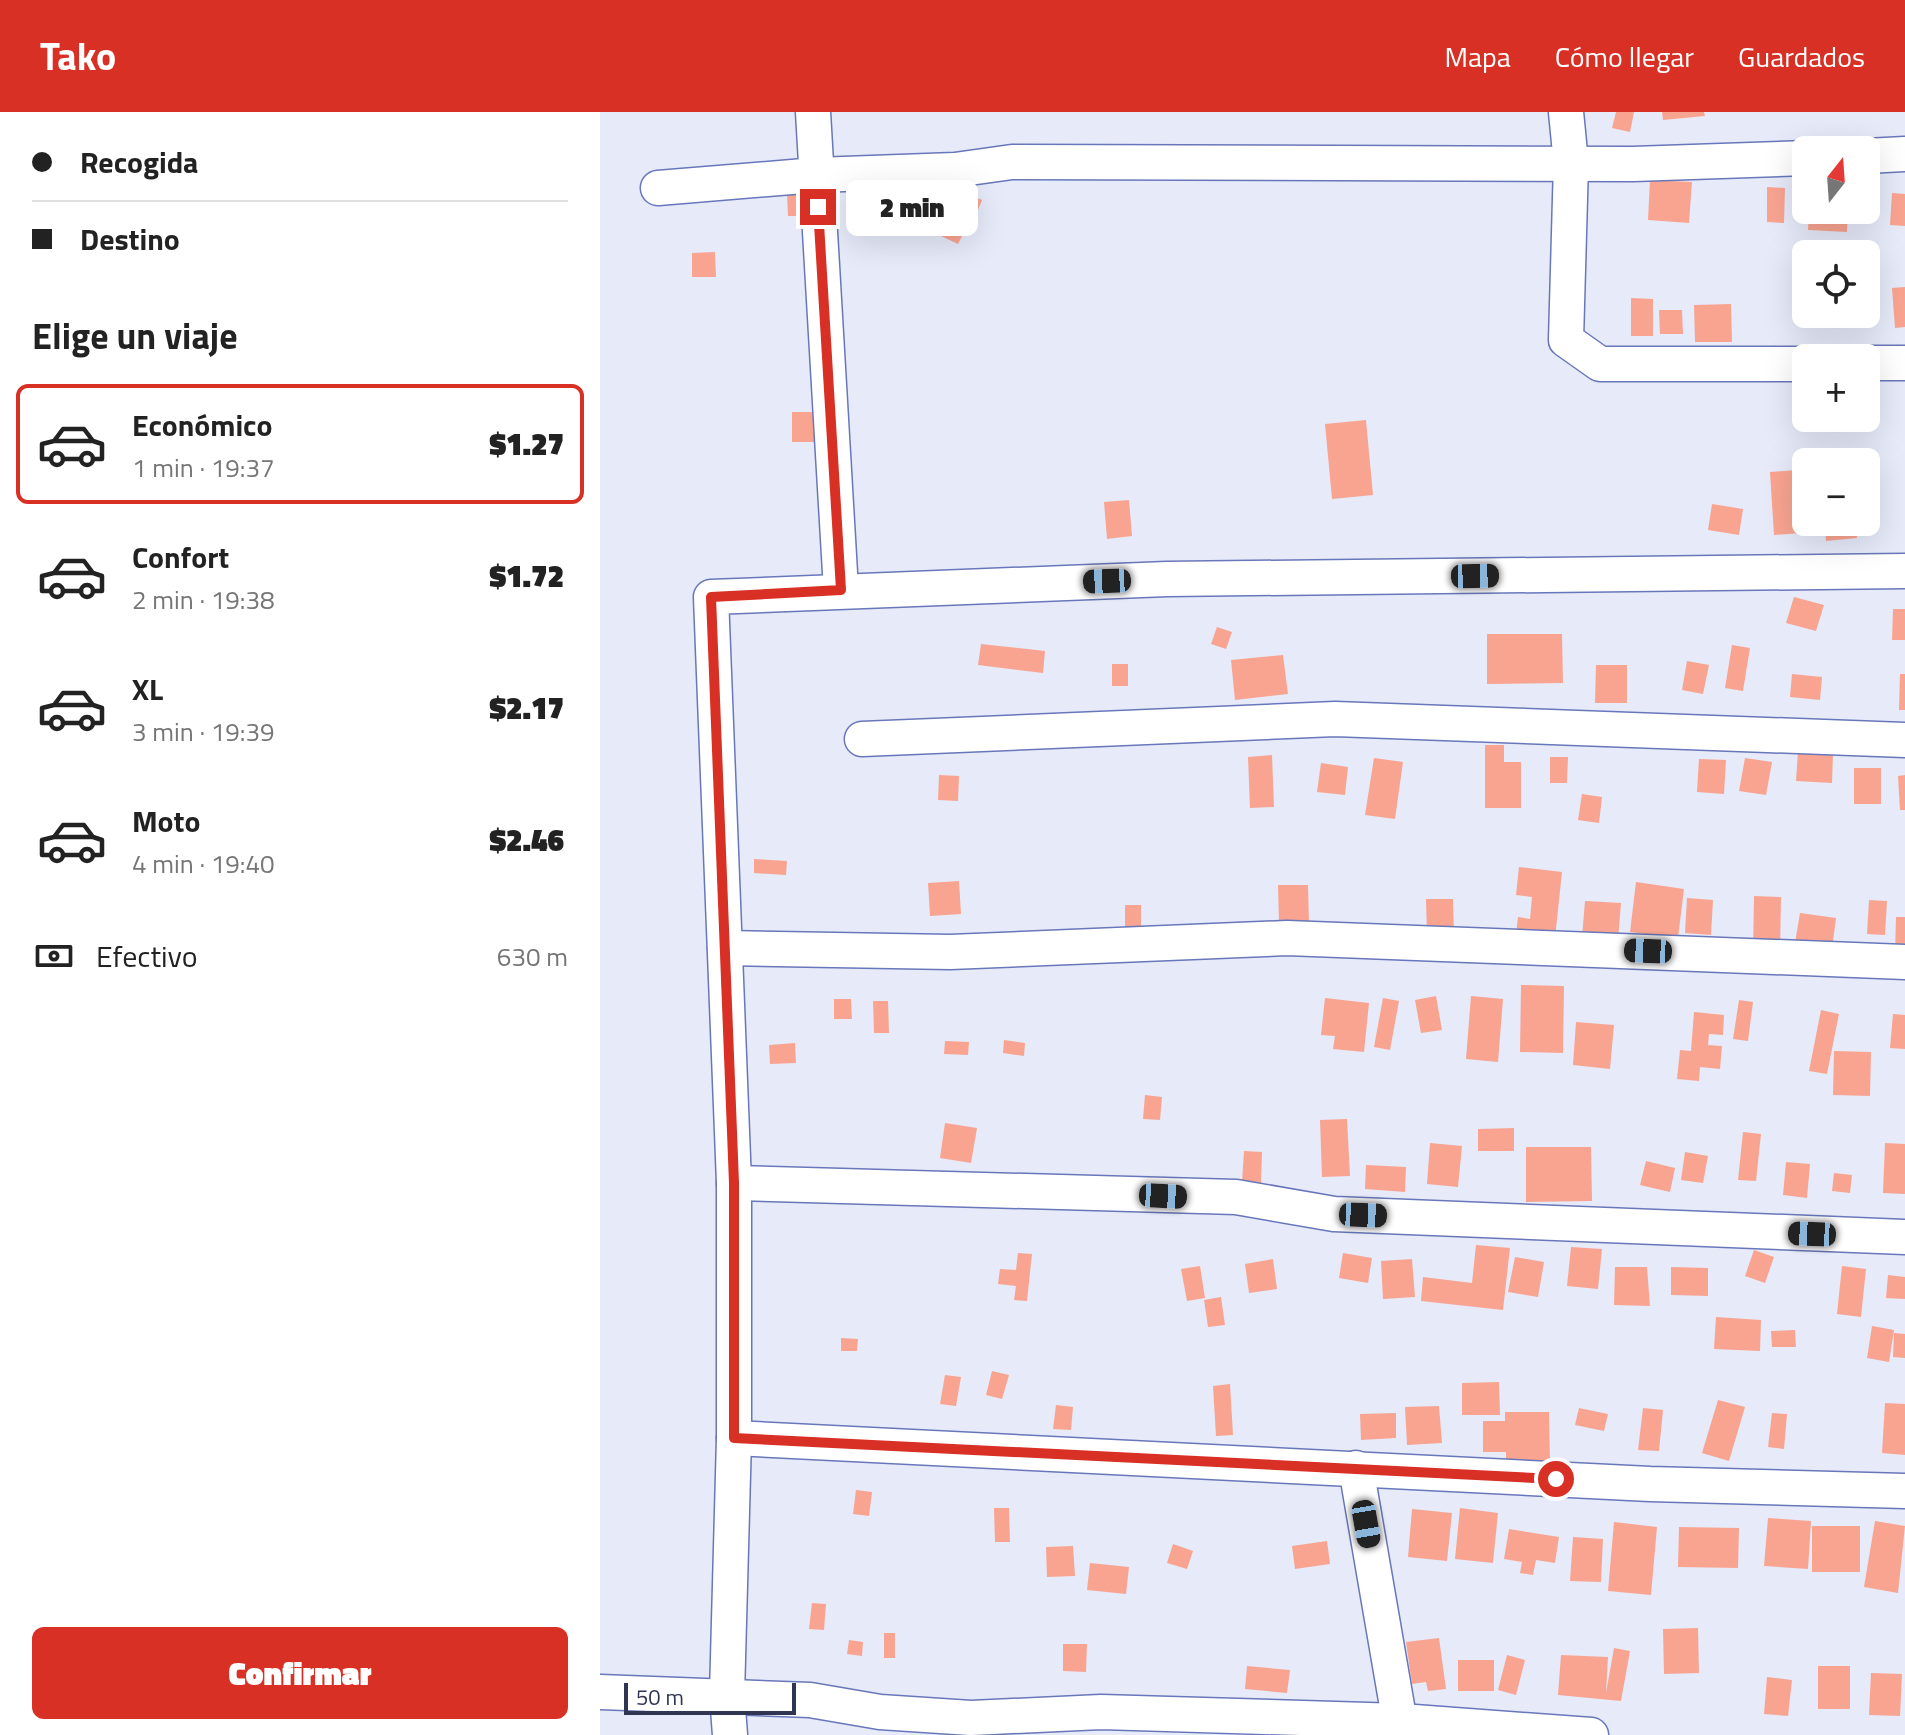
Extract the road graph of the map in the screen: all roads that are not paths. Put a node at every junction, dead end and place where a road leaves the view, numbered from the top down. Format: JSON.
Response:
{"nodes":[{"id":1,"x":813,"y":112,"type":"edge"},
{"id":2,"x":1566,"y":112,"type":"edge"},
{"id":3,"x":1905,"y":154,"type":"edge"},
{"id":4,"x":1880,"y":155,"type":"edge"},
{"id":5,"x":1792,"y":158,"type":"edge"},
{"id":6,"x":1571,"y":163,"type":"junction"},
{"id":7,"x":816,"y":175,"type":"junction"},
{"id":8,"x":658,"y":188,"type":"dead end"},
{"id":9,"x":1880,"y":363,"type":"edge"},
{"id":10,"x":1905,"y":363,"type":"edge"},
{"id":11,"x":1792,"y":364,"type":"edge"},
{"id":12,"x":1905,"y":571,"type":"edge"},
{"id":13,"x":841,"y":590,"type":"junction"},
{"id":14,"x":862,"y":739,"type":"dead end"},
{"id":15,"x":1905,"y":740,"type":"edge"},
{"id":16,"x":725,"y":948,"type":"junction"},
{"id":17,"x":1905,"y":962,"type":"edge"},
{"id":18,"x":734,"y":1183,"type":"junction"},
{"id":19,"x":1905,"y":1237,"type":"edge"},
{"id":20,"x":734,"y":1438,"type":"junction"},
{"id":21,"x":1356,"y":1468,"type":"junction"},
{"id":22,"x":1905,"y":1491,"type":"edge"},
{"id":23,"x":600,"y":1692,"type":"edge"},
{"id":24,"x":727,"y":1695,"type":"junction"},
{"id":25,"x":1064,"y":1725,"type":"edge"},
{"id":26,"x":1402,"y":1728,"type":"edge"},
{"id":27,"x":730,"y":1735,"type":"edge"},
{"id":28,"x":1591,"y":1735,"type":"edge"}],
"edges":[{"from":1,"to":7,"type":"street"},
{"from":2,"to":6,"type":"street"},
{"from":3,"to":4,"type":"street"},
{"from":5,"to":6,"type":"street"},
{"from":6,"to":7,"type":"street"},
{"from":6,"to":11,"type":"street"},
{"from":7,"to":8,"type":"street"},
{"from":7,"to":13,"type":"street"},
{"from":9,"to":10,"type":"street"},
{"from":12,"to":13,"type":"street"},
{"from":13,"to":16,"type":"street"},
{"from":14,"to":15,"type":"street"},
{"from":16,"to":17,"type":"street"},
{"from":16,"to":18,"type":"street"},
{"from":18,"to":19,"type":"street"},
{"from":18,"to":20,"type":"street"},
{"from":20,"to":21,"type":"street"},
{"from":20,"to":24,"type":"street"},
{"from":21,"to":22,"type":"street"},
{"from":21,"to":26,"type":"street"},
{"from":23,"to":24,"type":"street"},
{"from":24,"to":25,"type":"street"},
{"from":24,"to":27,"type":"street"},
{"from":25,"to":26,"type":"street"},
{"from":26,"to":28,"type":"street"}]}
